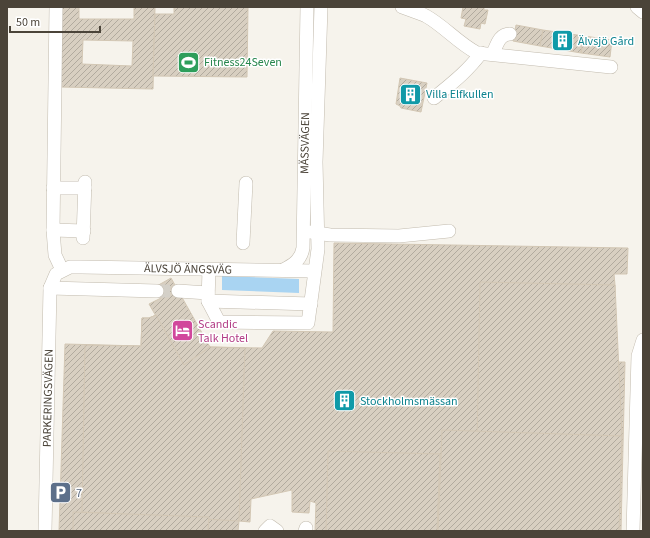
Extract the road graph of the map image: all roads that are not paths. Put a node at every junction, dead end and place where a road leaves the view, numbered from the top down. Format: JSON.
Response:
{"nodes":[{"id":1,"x":56,"y":7,"type":"edge"},
{"id":2,"x":307,"y":7,"type":"edge"},
{"id":3,"x":321,"y":7,"type":"edge"},
{"id":4,"x":402,"y":7,"type":"edge"},
{"id":5,"x":638,"y":7,"type":"edge"},
{"id":6,"x":643,"y":12,"type":"edge"},
{"id":7,"x":510,"y":34,"type":"dead end"},
{"id":8,"x":487,"y":53,"type":"junction"},
{"id":9,"x":611,"y":66,"type":"dead end"},
{"id":10,"x":434,"y":98,"type":"dead end"},
{"id":11,"x":246,"y":183,"type":"dead end"},
{"id":12,"x":53,"y":188,"type":"junction"},
{"id":13,"x":52,"y":230,"type":"junction"},
{"id":14,"x":449,"y":231,"type":"dead end"},
{"id":15,"x":303,"y":232,"type":"junction"},
{"id":16,"x":318,"y":232,"type":"junction"},
{"id":17,"x":243,"y":243,"type":"dead end"},
{"id":18,"x":62,"y":270,"type":"junction"},
{"id":19,"x":209,"y":270,"type":"junction"},
{"id":20,"x":283,"y":270,"type":"junction"},
{"id":21,"x":314,"y":271,"type":"junction"},
{"id":22,"x":50,"y":288,"type":"junction"},
{"id":23,"x":157,"y":291,"type":"tunnel mouth"},
{"id":24,"x":178,"y":291,"type":"tunnel mouth"},
{"id":25,"x":208,"y":297,"type":"junction"},
{"id":26,"x":311,"y":304,"type":"junction"},
{"id":27,"x":643,"y":340,"type":"edge"},
{"id":28,"x":45,"y":531,"type":"edge"},
{"id":29,"x":265,"y":531,"type":"edge"},
{"id":30,"x":278,"y":531,"type":"edge"},
{"id":31,"x":633,"y":531,"type":"edge"}],
"edges":[{"from":1,"to":12,"type":"street"},
{"from":2,"to":15,"type":"street","name":"MÄSSVÄGEN"},
{"from":3,"to":16,"type":"street","name":"MÄSSVÄGEN"},
{"from":4,"to":8,"type":"street"},
{"from":5,"to":6,"type":"street"},
{"from":7,"to":8,"type":"street"},
{"from":8,"to":9,"type":"street"},
{"from":8,"to":10,"type":"street"},
{"from":11,"to":17,"type":"street"},
{"from":12,"to":13,"type":"street"},
{"from":12,"to":13,"type":"street"},
{"from":13,"to":18,"type":"street"},
{"from":14,"to":16,"type":"street"},
{"from":15,"to":16,"type":"street"},
{"from":15,"to":20,"type":"street","name":"MÄSSVÄGEN"},
{"from":16,"to":21,"type":"street","name":"MÄSSVÄGEN"},
{"from":18,"to":19,"type":"street","name":"ÄLVSJÖ ÄNGSVÄG"},
{"from":18,"to":22,"type":"street","name":"PARKERINGSVÄGEN"},
{"from":19,"to":20,"type":"street","name":"ÄLVSJÖ ÄNGSVÄG"},
{"from":19,"to":25,"type":"street"},
{"from":20,"to":21,"type":"street","name":"ÄLVSJÖ ÄNGSVÄG"},
{"from":21,"to":26,"type":"street","name":"MÄSSVÄGEN"},
{"from":22,"to":23,"type":"street"},
{"from":22,"to":28,"type":"street","name":"PARKERINGSVÄGEN"},
{"from":24,"to":25,"type":"street"},
{"from":25,"to":26,"type":"street"},
{"from":25,"to":26,"type":"street","name":"MÄSSVÄGEN"},
{"from":27,"to":31,"type":"street"},
{"from":29,"to":30,"type":"street"}]}
